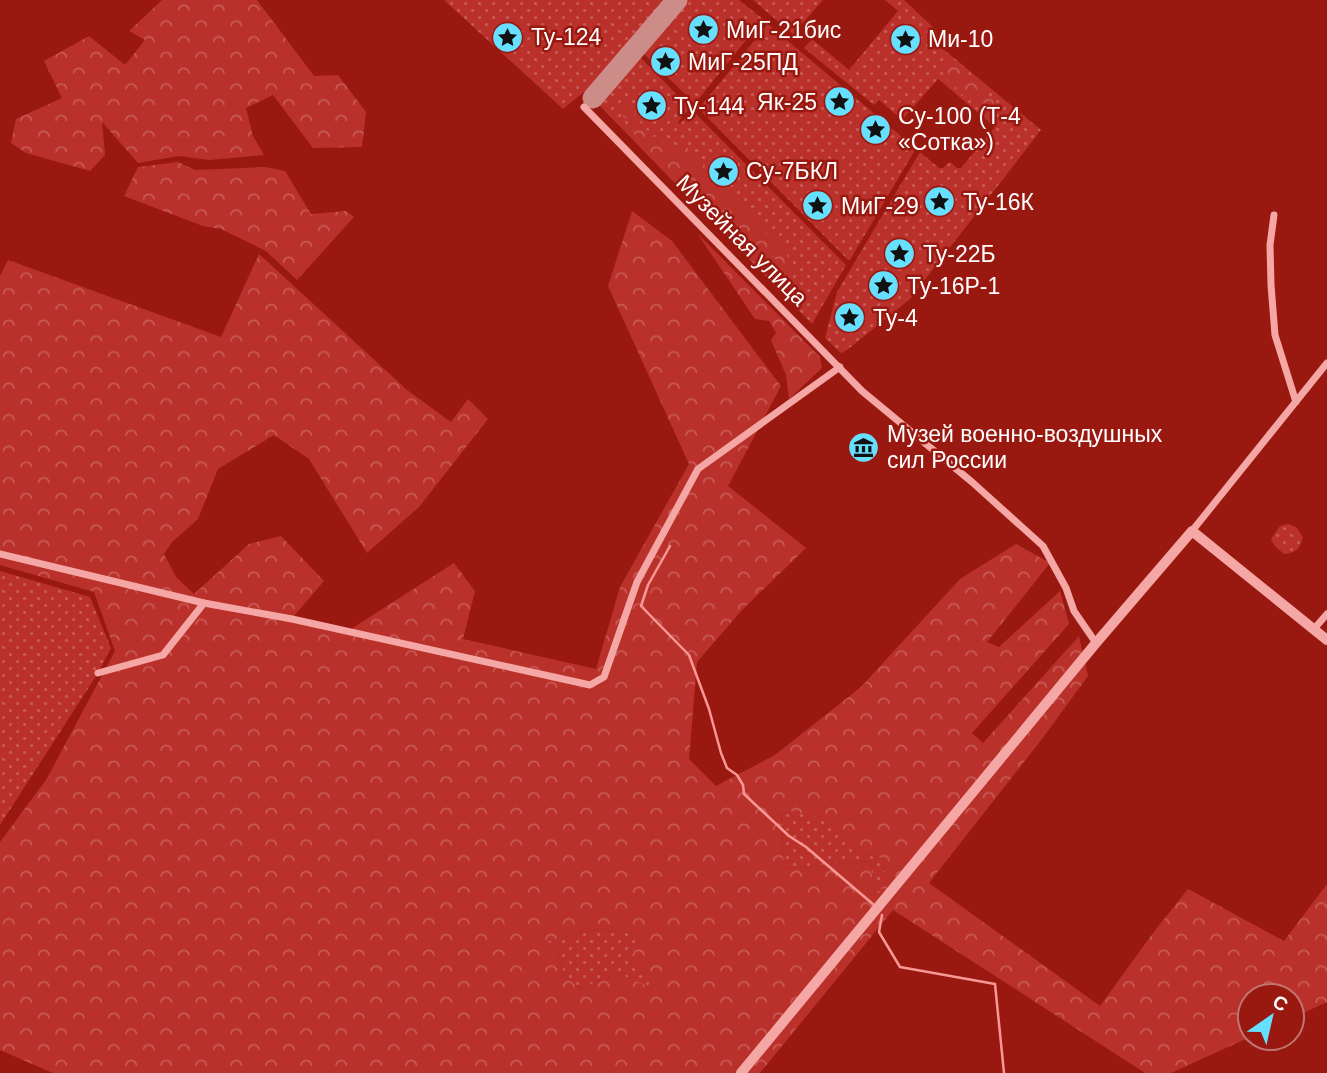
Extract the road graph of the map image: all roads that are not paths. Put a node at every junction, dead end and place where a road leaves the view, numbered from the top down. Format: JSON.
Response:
{"nodes":[{"id":1,"x":584,"y":107,"type":"dead end"},
{"id":2,"x":1274,"y":215,"type":"dead end"},
{"id":3,"x":1327,"y":363,"type":"edge"},
{"id":4,"x":839,"y":367,"type":"junction"},
{"id":5,"x":1296,"y":402,"type":"junction"},
{"id":6,"x":1192,"y":531,"type":"junction"},
{"id":7,"x":0,"y":554,"type":"edge"},
{"id":8,"x":204,"y":603,"type":"junction"},
{"id":9,"x":1327,"y":614,"type":"edge"},
{"id":10,"x":1314,"y":629,"type":"junction"},
{"id":11,"x":1327,"y":640,"type":"edge"},
{"id":12,"x":1096,"y":643,"type":"junction"},
{"id":13,"x":98,"y":673,"type":"dead end"},
{"id":14,"x":741,"y":1073,"type":"edge"}],
"edges":[{"from":1,"to":4,"type":"street","name":"Музейная улица"},
{"from":2,"to":5,"type":"street"},
{"from":3,"to":5,"type":"street"},
{"from":4,"to":8,"type":"street"},
{"from":4,"to":12,"type":"street","name":"Музейная улица"},
{"from":5,"to":6,"type":"street"},
{"from":6,"to":10,"type":"street"},
{"from":6,"to":12,"type":"street"},
{"from":7,"to":8,"type":"street"},
{"from":8,"to":13,"type":"street"},
{"from":9,"to":10,"type":"street"},
{"from":10,"to":11,"type":"street"},
{"from":12,"to":14,"type":"street"}]}
